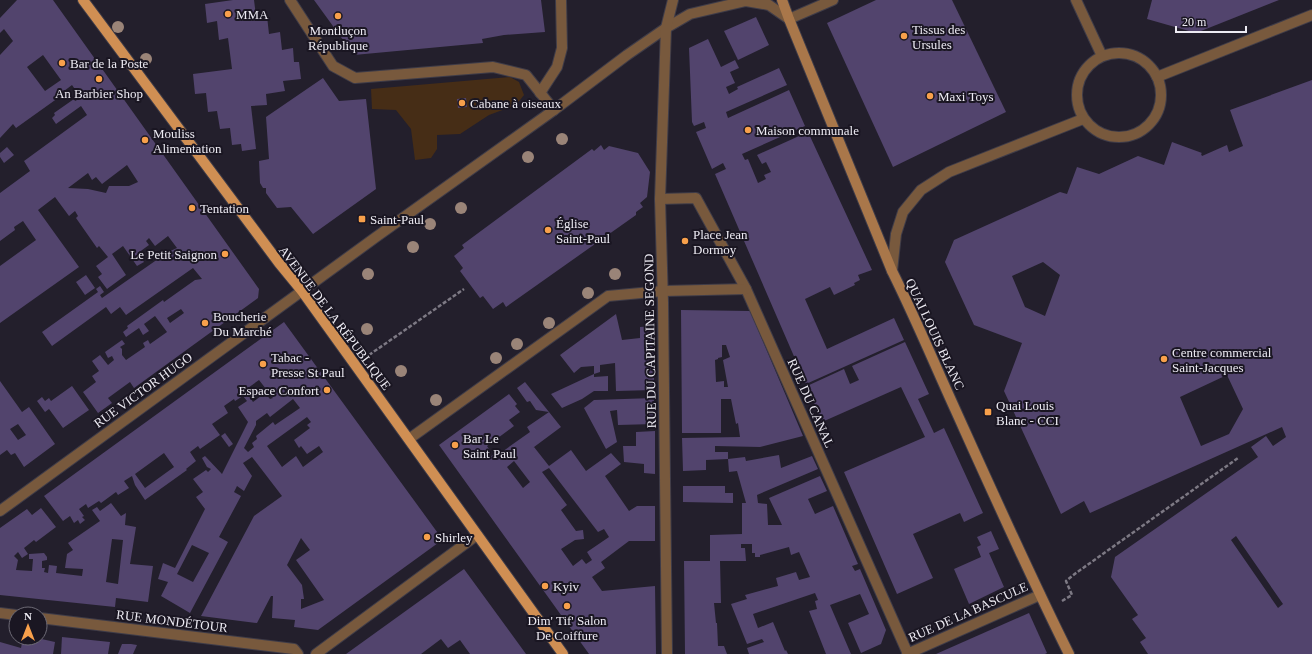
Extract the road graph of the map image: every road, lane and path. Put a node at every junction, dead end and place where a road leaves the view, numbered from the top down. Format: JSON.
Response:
{"nodes":[{"id":1,"x":82,"y":0,"type":"edge"},
{"id":2,"x":290,"y":0,"type":"edge"},
{"id":3,"x":561,"y":0,"type":"edge"},
{"id":4,"x":673,"y":0,"type":"edge"},
{"id":5,"x":782,"y":0,"type":"edge"},
{"id":6,"x":833,"y":0,"type":"edge"},
{"id":7,"x":1076,"y":0,"type":"edge"},
{"id":8,"x":1312,"y":15,"type":"edge"},
{"id":9,"x":789,"y":20,"type":"junction"},
{"id":10,"x":666,"y":28,"type":"junction"},
{"id":11,"x":1102,"y":56,"type":"junction"},
{"id":12,"x":1157,"y":77,"type":"junction"},
{"id":13,"x":540,"y":93,"type":"junction"},
{"id":14,"x":554,"y":110,"type":"junction"},
{"id":15,"x":1083,"y":119,"type":"junction"},
{"id":16,"x":660,"y":199,"type":"junction"},
{"id":17,"x":892,"y":272,"type":"junction"},
{"id":18,"x":464,"y":289,"type":"dead end"},
{"id":19,"x":746,"y":289,"type":"junction"},
{"id":20,"x":302,"y":291,"type":"junction"},
{"id":21,"x":663,"y":291,"type":"junction"},
{"id":22,"x":355,"y":364,"type":"junction"},
{"id":23,"x":409,"y":439,"type":"junction"},
{"id":24,"x":1238,"y":458,"type":"dead end"},
{"id":25,"x":0,"y":511,"type":"edge"},
{"id":26,"x":477,"y":535,"type":"junction"},
{"id":27,"x":1040,"y":594,"type":"junction"},
{"id":28,"x":1047,"y":609,"type":"junction"},
{"id":29,"x":48,"y":619,"type":"edge"},
{"id":30,"x":298,"y":654,"type":"edge"},
{"id":31,"x":316,"y":654,"type":"edge"},
{"id":32,"x":563,"y":654,"type":"edge"},
{"id":33,"x":667,"y":654,"type":"edge"},
{"id":34,"x":908,"y":654,"type":"edge"},
{"id":35,"x":1069,"y":654,"type":"edge"}],
"edges":[{"from":1,"to":20,"type":"main road","name":"AVENUE DE LA RÉPUBLIQUE"},
{"from":2,"to":13,"type":"street"},
{"from":3,"to":13,"type":"street"},
{"from":4,"to":10,"type":"street"},
{"from":5,"to":9,"type":"main road","name":"QUAI LOUIS BLANC"},
{"from":6,"to":9,"type":"street"},
{"from":7,"to":11,"type":"street"},
{"from":8,"to":12,"type":"street"},
{"from":9,"to":10,"type":"street"},
{"from":9,"to":17,"type":"main road","name":"QUAI LOUIS BLANC"},
{"from":10,"to":14,"type":"street"},
{"from":10,"to":16,"type":"street","name":"RUE DU CAPITAINE SEGOND"},
{"from":11,"to":12,"type":"street"},
{"from":11,"to":15,"type":"street"},
{"from":12,"to":15,"type":"street"},
{"from":13,"to":14,"type":"street"},
{"from":14,"to":20,"type":"street"},
{"from":15,"to":17,"type":"street"},
{"from":16,"to":19,"type":"street","name":"RUE DU CANAL"},
{"from":16,"to":21,"type":"street","name":"RUE DU CAPITAINE SEGOND"},
{"from":17,"to":27,"type":"main road","name":"QUAI LOUIS BLANC"},
{"from":18,"to":22,"type":"path"},
{"from":19,"to":21,"type":"street"},
{"from":19,"to":34,"type":"street","name":"RUE DU CANAL"},
{"from":20,"to":22,"type":"main road","name":"AVENUE DE LA RÉPUBLIQUE"},
{"from":20,"to":25,"type":"street","name":"RUE VICTOR HUGO"},
{"from":21,"to":23,"type":"street"},
{"from":21,"to":33,"type":"street","name":"RUE DU CAPITAINE SEGOND"},
{"from":22,"to":23,"type":"main road","name":"AVENUE DE LA RÉPUBLIQUE"},
{"from":23,"to":26,"type":"main road","name":"AVENUE DE LA RÉPUBLIQUE"},
{"from":24,"to":28,"type":"path"},
{"from":26,"to":31,"type":"street"},
{"from":26,"to":32,"type":"main road","name":"AVENUE DE LA RÉPUBLIQUE"},
{"from":27,"to":28,"type":"main road","name":"QUAI LOUIS BLANC"},
{"from":27,"to":34,"type":"street","name":"RUE DE LA BASCULE"},
{"from":28,"to":35,"type":"main road","name":"QUAI LOUIS BLANC"},
{"from":29,"to":30,"type":"street","name":"RUE MONDÉTOUR"}]}
